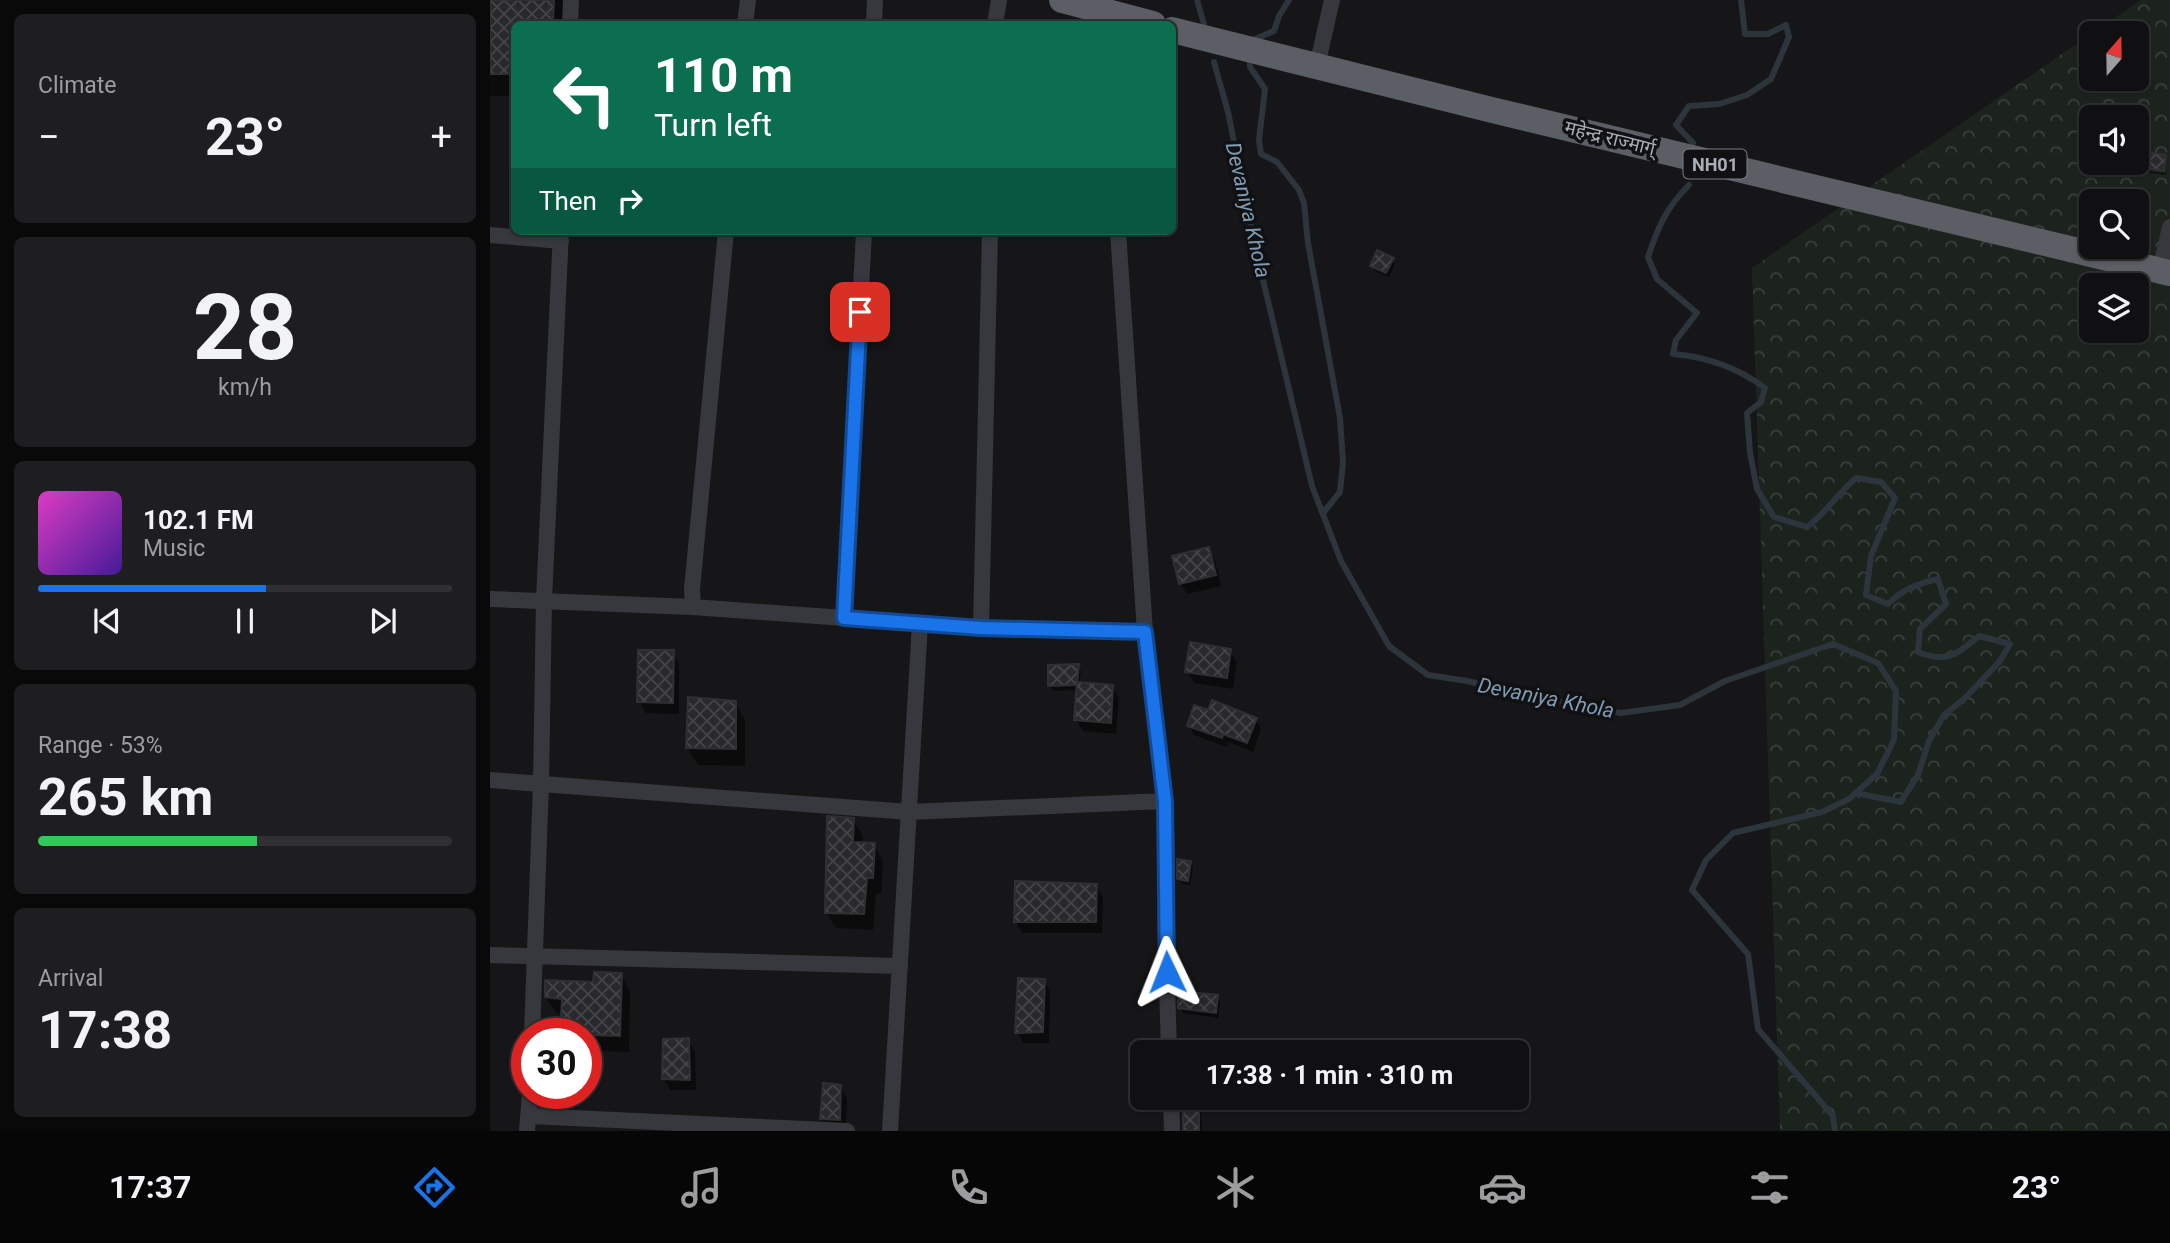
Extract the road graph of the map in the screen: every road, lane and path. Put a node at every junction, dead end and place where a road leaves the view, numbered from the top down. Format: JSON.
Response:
{"nodes":[{"id":1,"x":571,"y":0,"type":"edge"},
{"id":2,"x":748,"y":0,"type":"edge"},
{"id":3,"x":875,"y":0,"type":"edge"},
{"id":4,"x":999,"y":0,"type":"edge"},
{"id":5,"x":1062,"y":0,"type":"edge"},
{"id":6,"x":1332,"y":0,"type":"edge"},
{"id":7,"x":1103,"y":18,"type":"edge"},
{"id":8,"x":570,"y":21,"type":"edge"},
{"id":9,"x":746,"y":21,"type":"edge"},
{"id":10,"x":874,"y":21,"type":"edge"},
{"id":11,"x":996,"y":21,"type":"edge"},
{"id":12,"x":1128,"y":21,"type":"edge"},
{"id":13,"x":1176,"y":31,"type":"edge"},
{"id":14,"x":1317,"y":66,"type":"junction"},
{"id":15,"x":2170,"y":227,"type":"edge"},
{"id":16,"x":490,"y":235,"type":"edge"},
{"id":17,"x":726,"y":235,"type":"edge"},
{"id":18,"x":864,"y":235,"type":"edge"},
{"id":19,"x":990,"y":235,"type":"edge"},
{"id":20,"x":1118,"y":235,"type":"edge"},
{"id":21,"x":561,"y":236,"type":"edge"},
{"id":22,"x":2165,"y":272,"type":"edge"},
{"id":23,"x":490,"y":600,"type":"edge"},
{"id":24,"x":544,"y":600,"type":"junction"},
{"id":25,"x":692,"y":607,"type":"junction"},
{"id":26,"x":844,"y":618,"type":"junction"},
{"id":27,"x":920,"y":623,"type":"junction"},
{"id":28,"x":981,"y":628,"type":"junction"},
{"id":29,"x":1145,"y":632,"type":"junction"},
{"id":30,"x":490,"y":780,"type":"edge"},
{"id":31,"x":541,"y":784,"type":"junction"},
{"id":32,"x":1165,"y":801,"type":"junction"},
{"id":33,"x":909,"y":812,"type":"junction"},
{"id":34,"x":490,"y":955,"type":"edge"},
{"id":35,"x":535,"y":956,"type":"junction"},
{"id":36,"x":900,"y":966,"type":"junction"},
{"id":37,"x":533,"y":1018,"type":"edge"},
{"id":38,"x":1169,"y":1040,"type":"edge"},
{"id":39,"x":1171,"y":1110,"type":"edge"},
{"id":40,"x":528,"y":1123,"type":"edge"},
{"id":41,"x":847,"y":1131,"type":"edge"},
{"id":42,"x":890,"y":1131,"type":"edge"},
{"id":43,"x":1172,"y":1131,"type":"edge"}],
"edges":[{"from":1,"to":8,"type":"street"},
{"from":2,"to":9,"type":"street"},
{"from":3,"to":10,"type":"street"},
{"from":4,"to":11,"type":"street"},
{"from":5,"to":7,"type":"highway"},
{"from":6,"to":14,"type":"street"},
{"from":7,"to":12,"type":"highway"},
{"from":13,"to":14,"type":"highway","name":"महेन्द्र राज्मार्ग्","number":"NH01"},
{"from":14,"to":22,"type":"highway","name":"महेन्द्र राज्मार्ग्","number":"NH01"},
{"from":15,"to":22,"type":"street"},
{"from":16,"to":21,"type":"street"},
{"from":17,"to":25,"type":"street"},
{"from":18,"to":26,"type":"street"},
{"from":19,"to":28,"type":"street"},
{"from":20,"to":29,"type":"street"},
{"from":21,"to":24,"type":"street"},
{"from":23,"to":24,"type":"street"},
{"from":24,"to":25,"type":"street"},
{"from":24,"to":31,"type":"street"},
{"from":25,"to":26,"type":"street"},
{"from":26,"to":27,"type":"street"},
{"from":27,"to":28,"type":"street"},
{"from":27,"to":33,"type":"street"},
{"from":28,"to":29,"type":"street"},
{"from":29,"to":32,"type":"street"},
{"from":30,"to":31,"type":"street"},
{"from":31,"to":33,"type":"street"},
{"from":31,"to":35,"type":"street"},
{"from":32,"to":33,"type":"street"},
{"from":32,"to":38,"type":"street"},
{"from":33,"to":36,"type":"street"},
{"from":34,"to":35,"type":"street"},
{"from":35,"to":36,"type":"street"},
{"from":35,"to":37,"type":"street"},
{"from":36,"to":42,"type":"street"},
{"from":39,"to":43,"type":"street"},
{"from":40,"to":41,"type":"street"}]}
